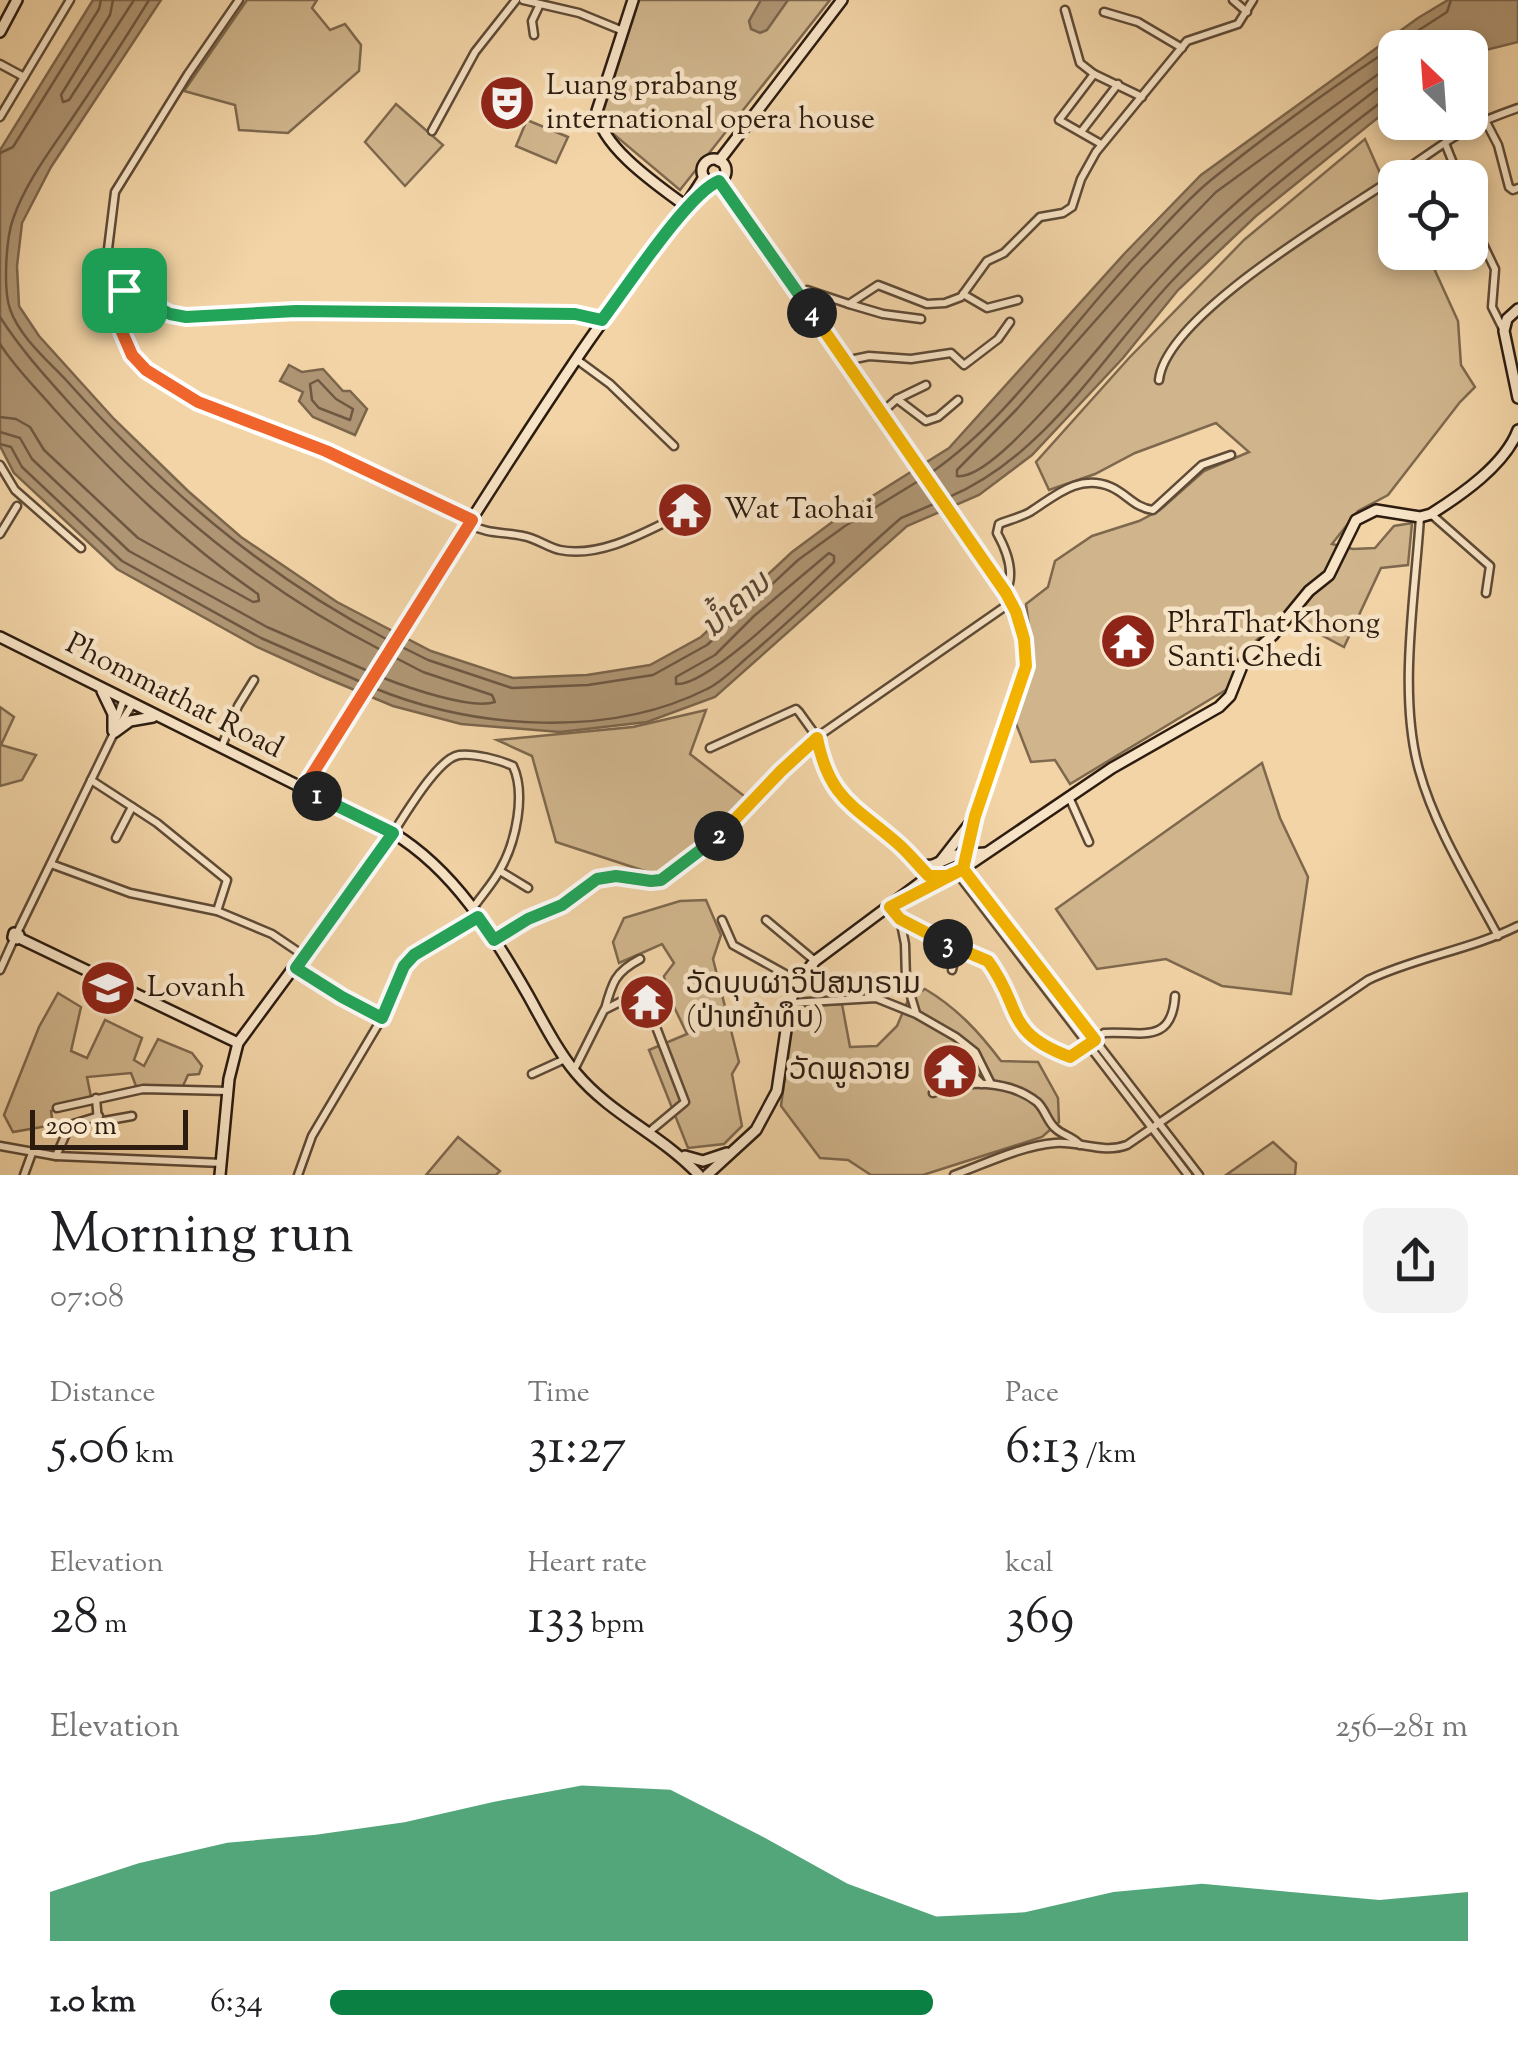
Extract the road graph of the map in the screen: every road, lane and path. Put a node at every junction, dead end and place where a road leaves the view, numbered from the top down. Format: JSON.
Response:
{"nodes":[{"id":1,"x":17,"y":0,"type":"edge"},
{"id":2,"x":70,"y":0,"type":"edge"},
{"id":3,"x":240,"y":0,"type":"edge"},
{"id":4,"x":520,"y":0,"type":"edge"},
{"id":5,"x":634,"y":0,"type":"edge"},
{"id":6,"x":842,"y":0,"type":"edge"},
{"id":7,"x":1232,"y":0,"type":"edge"},
{"id":8,"x":1254,"y":0,"type":"edge"},
{"id":9,"x":540,"y":4,"type":"junction"},
{"id":10,"x":1066,"y":10,"type":"dead end"},
{"id":11,"x":1104,"y":12,"type":"dead end"},
{"id":12,"x":1248,"y":12,"type":"dead end"},
{"id":13,"x":623,"y":31,"type":"junction"},
{"id":14,"x":0,"y":32,"type":"edge"},
{"id":15,"x":534,"y":35,"type":"dead end"},
{"id":16,"x":1182,"y":48,"type":"junction"},
{"id":17,"x":0,"y":64,"type":"edge"},
{"id":18,"x":1094,"y":74,"type":"junction"},
{"id":19,"x":24,"y":77,"type":"junction"},
{"id":20,"x":1118,"y":84,"type":"junction"},
{"id":21,"x":1142,"y":96,"type":"junction"},
{"id":22,"x":1518,"y":108,"type":"edge"},
{"id":23,"x":0,"y":116,"type":"edge"},
{"id":24,"x":1488,"y":119,"type":"edge"},
{"id":25,"x":1488,"y":126,"type":"edge"},
{"id":26,"x":432,"y":132,"type":"dead end"},
{"id":27,"x":1081,"y":132,"type":"junction"},
{"id":28,"x":1450,"y":140,"type":"edge"},
{"id":29,"x":1445,"y":143,"type":"junction"},
{"id":30,"x":1102,"y":145,"type":"junction"},
{"id":31,"x":1452,"y":160,"type":"edge"},
{"id":32,"x":720,"y":161,"type":"junction"},
{"id":33,"x":712,"y":180,"type":"junction"},
{"id":34,"x":1518,"y":188,"type":"edge"},
{"id":35,"x":685,"y":210,"type":"junction"},
{"id":36,"x":1488,"y":255,"type":"edge"},
{"id":37,"x":124,"y":290,"type":"junction"},
{"id":38,"x":798,"y":292,"type":"junction"},
{"id":39,"x":963,"y":294,"type":"junction"},
{"id":40,"x":1018,"y":300,"type":"dead end"},
{"id":41,"x":849,"y":304,"type":"junction"},
{"id":42,"x":1518,"y":309,"type":"edge"},
{"id":43,"x":921,"y":319,"type":"dead end"},
{"id":44,"x":602,"y":320,"type":"junction"},
{"id":45,"x":1010,"y":322,"type":"dead end"},
{"id":46,"x":1504,"y":332,"type":"junction"},
{"id":47,"x":576,"y":359,"type":"junction"},
{"id":48,"x":845,"y":362,"type":"junction"},
{"id":49,"x":1159,"y":380,"type":"dead end"},
{"id":50,"x":926,"y":385,"type":"dead end"},
{"id":51,"x":1518,"y":398,"type":"edge"},
{"id":52,"x":897,"y":399,"type":"junction"},
{"id":53,"x":958,"y":400,"type":"dead end"},
{"id":54,"x":880,"y":413,"type":"junction"},
{"id":55,"x":1518,"y":430,"type":"edge"},
{"id":56,"x":674,"y":446,"type":"dead end"},
{"id":57,"x":1231,"y":455,"type":"dead end"},
{"id":58,"x":0,"y":465,"type":"edge"},
{"id":59,"x":16,"y":506,"type":"dead end"},
{"id":60,"x":1426,"y":516,"type":"junction"},
{"id":61,"x":674,"y":518,"type":"dead end"},
{"id":62,"x":471,"y":522,"type":"junction"},
{"id":63,"x":0,"y":534,"type":"edge"},
{"id":64,"x":81,"y":548,"type":"dead end"},
{"id":65,"x":1486,"y":593,"type":"dead end"},
{"id":66,"x":1008,"y":598,"type":"junction"},
{"id":67,"x":0,"y":637,"type":"edge"},
{"id":68,"x":254,"y":680,"type":"dead end"},
{"id":69,"x":100,"y":689,"type":"junction"},
{"id":70,"x":127,"y":703,"type":"junction"},
{"id":71,"x":157,"y":717,"type":"junction"},
{"id":72,"x":114,"y":734,"type":"junction"},
{"id":73,"x":817,"y":738,"type":"junction"},
{"id":74,"x":221,"y":748,"type":"junction"},
{"id":75,"x":710,"y":748,"type":"dead end"},
{"id":76,"x":92,"y":780,"type":"junction"},
{"id":77,"x":303,"y":789,"type":"junction"},
{"id":78,"x":1069,"y":796,"type":"junction"},
{"id":79,"x":132,"y":807,"type":"junction"},
{"id":80,"x":975,"y":816,"type":"junction"},
{"id":81,"x":393,"y":833,"type":"junction"},
{"id":82,"x":116,"y":838,"type":"dead end"},
{"id":83,"x":1089,"y":842,"type":"dead end"},
{"id":84,"x":988,"y":853,"type":"junction"},
{"id":85,"x":966,"y":854,"type":"junction"},
{"id":86,"x":944,"y":861,"type":"junction"},
{"id":87,"x":50,"y":864,"type":"junction"},
{"id":88,"x":920,"y":866,"type":"junction"},
{"id":89,"x":500,"y":871,"type":"junction"},
{"id":90,"x":957,"y":873,"type":"junction"},
{"id":91,"x":929,"y":876,"type":"junction"},
{"id":92,"x":528,"y":888,"type":"dead end"},
{"id":93,"x":904,"y":898,"type":"junction"},
{"id":94,"x":890,"y":907,"type":"junction"},
{"id":95,"x":217,"y":911,"type":"junction"},
{"id":96,"x":475,"y":913,"type":"junction"},
{"id":97,"x":900,"y":919,"type":"junction"},
{"id":98,"x":722,"y":920,"type":"dead end"},
{"id":99,"x":766,"y":920,"type":"dead end"},
{"id":100,"x":1518,"y":926,"type":"edge"},
{"id":101,"x":0,"y":929,"type":"edge"},
{"id":102,"x":16,"y":936,"type":"junction"},
{"id":103,"x":1498,"y":936,"type":"junction"},
{"id":104,"x":494,"y":940,"type":"junction"},
{"id":105,"x":957,"y":948,"type":"junction"},
{"id":106,"x":304,"y":956,"type":"junction"},
{"id":107,"x":640,"y":960,"type":"dead end"},
{"id":108,"x":814,"y":961,"type":"junction"},
{"id":109,"x":296,"y":968,"type":"junction"},
{"id":110,"x":0,"y":970,"type":"edge"},
{"id":111,"x":952,"y":970,"type":"dead end"},
{"id":112,"x":798,"y":982,"type":"junction"},
{"id":113,"x":1175,"y":996,"type":"dead end"},
{"id":114,"x":790,"y":1003,"type":"junction"},
{"id":115,"x":604,"y":1010,"type":"junction"},
{"id":116,"x":916,"y":1014,"type":"junction"},
{"id":117,"x":382,"y":1018,"type":"junction"},
{"id":118,"x":1092,"y":1042,"type":"junction"},
{"id":119,"x":238,"y":1043,"type":"junction"},
{"id":120,"x":954,"y":1057,"type":"dead end"},
{"id":121,"x":565,"y":1059,"type":"junction"},
{"id":122,"x":574,"y":1070,"type":"junction"},
{"id":123,"x":532,"y":1074,"type":"dead end"},
{"id":124,"x":986,"y":1084,"type":"junction"},
{"id":125,"x":228,"y":1091,"type":"junction"},
{"id":126,"x":933,"y":1094,"type":"dead end"},
{"id":127,"x":96,"y":1098,"type":"junction"},
{"id":128,"x":56,"y":1108,"type":"dead end"},
{"id":129,"x":98,"y":1116,"type":"junction"},
{"id":130,"x":132,"y":1116,"type":"dead end"},
{"id":131,"x":1156,"y":1126,"type":"junction"},
{"id":132,"x":649,"y":1132,"type":"junction"},
{"id":133,"x":1139,"y":1138,"type":"junction"},
{"id":134,"x":1150,"y":1142,"type":"dead end"},
{"id":135,"x":1080,"y":1145,"type":"junction"},
{"id":136,"x":0,"y":1146,"type":"edge"},
{"id":137,"x":734,"y":1150,"type":"junction"},
{"id":138,"x":32,"y":1153,"type":"junction"},
{"id":139,"x":678,"y":1153,"type":"junction"},
{"id":140,"x":56,"y":1156,"type":"junction"},
{"id":141,"x":222,"y":1163,"type":"junction"},
{"id":142,"x":24,"y":1175,"type":"edge"},
{"id":143,"x":220,"y":1175,"type":"edge"},
{"id":144,"x":298,"y":1175,"type":"edge"},
{"id":145,"x":685,"y":1175,"type":"edge"},
{"id":146,"x":698,"y":1175,"type":"edge"},
{"id":147,"x":707,"y":1175,"type":"edge"},
{"id":148,"x":719,"y":1175,"type":"edge"},
{"id":149,"x":954,"y":1175,"type":"edge"},
{"id":150,"x":1188,"y":1175,"type":"edge"},
{"id":151,"x":1199,"y":1175,"type":"edge"}],
"edges":[{"from":1,"to":14,"type":"street"},
{"from":2,"to":19,"type":"street"},
{"from":3,"to":37,"type":"street"},
{"from":4,"to":9,"type":"street"},
{"from":4,"to":26,"type":"street"},
{"from":5,"to":13,"type":"street"},
{"from":6,"to":32,"type":"street"},
{"from":7,"to":12,"type":"street"},
{"from":8,"to":16,"type":"street"},
{"from":9,"to":13,"type":"street"},
{"from":9,"to":15,"type":"street"},
{"from":10,"to":18,"type":"street"},
{"from":11,"to":16,"type":"street"},
{"from":13,"to":35,"type":"street"},
{"from":16,"to":21,"type":"street"},
{"from":17,"to":19,"type":"street"},
{"from":18,"to":20,"type":"street"},
{"from":18,"to":27,"type":"street"},
{"from":19,"to":23,"type":"street"},
{"from":20,"to":21,"type":"street"},
{"from":20,"to":27,"type":"street"},
{"from":21,"to":30,"type":"street"},
{"from":22,"to":24,"type":"street"},
{"from":25,"to":34,"type":"street"},
{"from":27,"to":30,"type":"street"},
{"from":28,"to":29,"type":"street"},
{"from":29,"to":31,"type":"street"},
{"from":29,"to":49,"type":"street"},
{"from":30,"to":39,"type":"street"},
{"from":32,"to":33,"type":"street"},
{"from":32,"to":33,"type":"street"},
{"from":33,"to":35,"type":"street"},
{"from":33,"to":38,"type":"street"},
{"from":35,"to":44,"type":"street"},
{"from":36,"to":46,"type":"street"},
{"from":37,"to":44,"type":"street"},
{"from":37,"to":62,"type":"street"},
{"from":38,"to":41,"type":"street"},
{"from":38,"to":48,"type":"street"},
{"from":39,"to":40,"type":"street"},
{"from":39,"to":41,"type":"street"},
{"from":41,"to":43,"type":"street"},
{"from":42,"to":46,"type":"street"},
{"from":44,"to":47,"type":"street"},
{"from":45,"to":48,"type":"street"},
{"from":46,"to":51,"type":"street"},
{"from":47,"to":56,"type":"street"},
{"from":47,"to":62,"type":"street"},
{"from":48,"to":54,"type":"street"},
{"from":50,"to":52,"type":"street"},
{"from":52,"to":53,"type":"street"},
{"from":52,"to":54,"type":"street"},
{"from":54,"to":66,"type":"street"},
{"from":55,"to":60,"type":"street"},
{"from":57,"to":66,"type":"street"},
{"from":58,"to":64,"type":"street"},
{"from":59,"to":63,"type":"street"},
{"from":60,"to":65,"type":"street"},
{"from":60,"to":78,"type":"street"},
{"from":60,"to":103,"type":"street"},
{"from":61,"to":62,"type":"street"},
{"from":62,"to":77,"type":"street"},
{"from":66,"to":73,"type":"street"},
{"from":66,"to":80,"type":"street"},
{"from":67,"to":69,"type":"street","name":"Phommathat Road"},
{"from":68,"to":74,"type":"street"},
{"from":69,"to":70,"type":"street","name":"Phommathat Road"},
{"from":69,"to":72,"type":"street"},
{"from":70,"to":71,"type":"street","name":"Phommathat Road"},
{"from":70,"to":72,"type":"street"},
{"from":71,"to":72,"type":"street"},
{"from":71,"to":74,"type":"street","name":"Phommathat Road"},
{"from":72,"to":76,"type":"street"},
{"from":73,"to":75,"type":"street"},
{"from":73,"to":88,"type":"street"},
{"from":73,"to":104,"type":"street"},
{"from":74,"to":77,"type":"street","name":"Phommathat Road"},
{"from":76,"to":79,"type":"street"},
{"from":76,"to":87,"type":"street"},
{"from":77,"to":81,"type":"street","name":"Phommathat Road"},
{"from":78,"to":83,"type":"street"},
{"from":78,"to":84,"type":"street"},
{"from":79,"to":82,"type":"street"},
{"from":79,"to":95,"type":"street"},
{"from":80,"to":85,"type":"street"},
{"from":80,"to":86,"type":"street"},
{"from":81,"to":89,"type":"street"},
{"from":81,"to":96,"type":"street","name":"Phommathat Road"},
{"from":81,"to":106,"type":"street"},
{"from":84,"to":85,"type":"street"},
{"from":84,"to":90,"type":"street"},
{"from":85,"to":86,"type":"street"},
{"from":85,"to":90,"type":"street"},
{"from":86,"to":88,"type":"street"},
{"from":86,"to":91,"type":"street"},
{"from":87,"to":95,"type":"street"},
{"from":87,"to":102,"type":"street"},
{"from":88,"to":91,"type":"street"},
{"from":89,"to":92,"type":"street"},
{"from":89,"to":96,"type":"street"},
{"from":90,"to":91,"type":"street"},
{"from":90,"to":93,"type":"street"},
{"from":90,"to":118,"type":"street"},
{"from":91,"to":93,"type":"street"},
{"from":93,"to":94,"type":"street"},
{"from":94,"to":97,"type":"street"},
{"from":94,"to":108,"type":"street"},
{"from":95,"to":106,"type":"street"},
{"from":96,"to":104,"type":"street","name":"Phommathat Road"},
{"from":96,"to":117,"type":"street"},
{"from":97,"to":105,"type":"street"},
{"from":97,"to":116,"type":"street"},
{"from":98,"to":112,"type":"street"},
{"from":99,"to":108,"type":"street"},
{"from":100,"to":103,"type":"street"},
{"from":101,"to":102,"type":"street"},
{"from":102,"to":110,"type":"street"},
{"from":102,"to":119,"type":"street"},
{"from":103,"to":131,"type":"street"},
{"from":104,"to":121,"type":"street","name":"Phommathat Road"},
{"from":105,"to":111,"type":"street"},
{"from":105,"to":118,"type":"street"},
{"from":106,"to":109,"type":"street"},
{"from":107,"to":115,"type":"street"},
{"from":108,"to":112,"type":"street"},
{"from":109,"to":117,"type":"street"},
{"from":109,"to":119,"type":"street"},
{"from":112,"to":114,"type":"street"},
{"from":113,"to":118,"type":"street"},
{"from":114,"to":116,"type":"street"},
{"from":114,"to":137,"type":"street"},
{"from":115,"to":122,"type":"street"},
{"from":115,"to":132,"type":"street"},
{"from":116,"to":124,"type":"street"},
{"from":117,"to":144,"type":"street"},
{"from":118,"to":131,"type":"street"},
{"from":119,"to":125,"type":"street"},
{"from":120,"to":124,"type":"street"},
{"from":121,"to":122,"type":"street","name":"Phommathat Road"},
{"from":121,"to":123,"type":"street"},
{"from":122,"to":132,"type":"street","name":"Phommathat Road"},
{"from":124,"to":126,"type":"street"},
{"from":124,"to":135,"type":"street"},
{"from":125,"to":127,"type":"street"},
{"from":125,"to":141,"type":"street"},
{"from":127,"to":128,"type":"street"},
{"from":127,"to":129,"type":"street"},
{"from":129,"to":130,"type":"street"},
{"from":129,"to":140,"type":"street"},
{"from":131,"to":133,"type":"street"},
{"from":131,"to":150,"type":"street"},
{"from":131,"to":151,"type":"street"},
{"from":132,"to":139,"type":"street","name":"Phommathat Road"},
{"from":133,"to":134,"type":"street"},
{"from":133,"to":135,"type":"street"},
{"from":135,"to":149,"type":"street"},
{"from":136,"to":138,"type":"street"},
{"from":137,"to":139,"type":"street"},
{"from":137,"to":147,"type":"street"},
{"from":137,"to":148,"type":"street"},
{"from":138,"to":140,"type":"street"},
{"from":138,"to":142,"type":"street"},
{"from":139,"to":145,"type":"street"},
{"from":139,"to":146,"type":"street","name":"Phommathat Road"},
{"from":140,"to":141,"type":"street"},
{"from":141,"to":143,"type":"street"}]}
